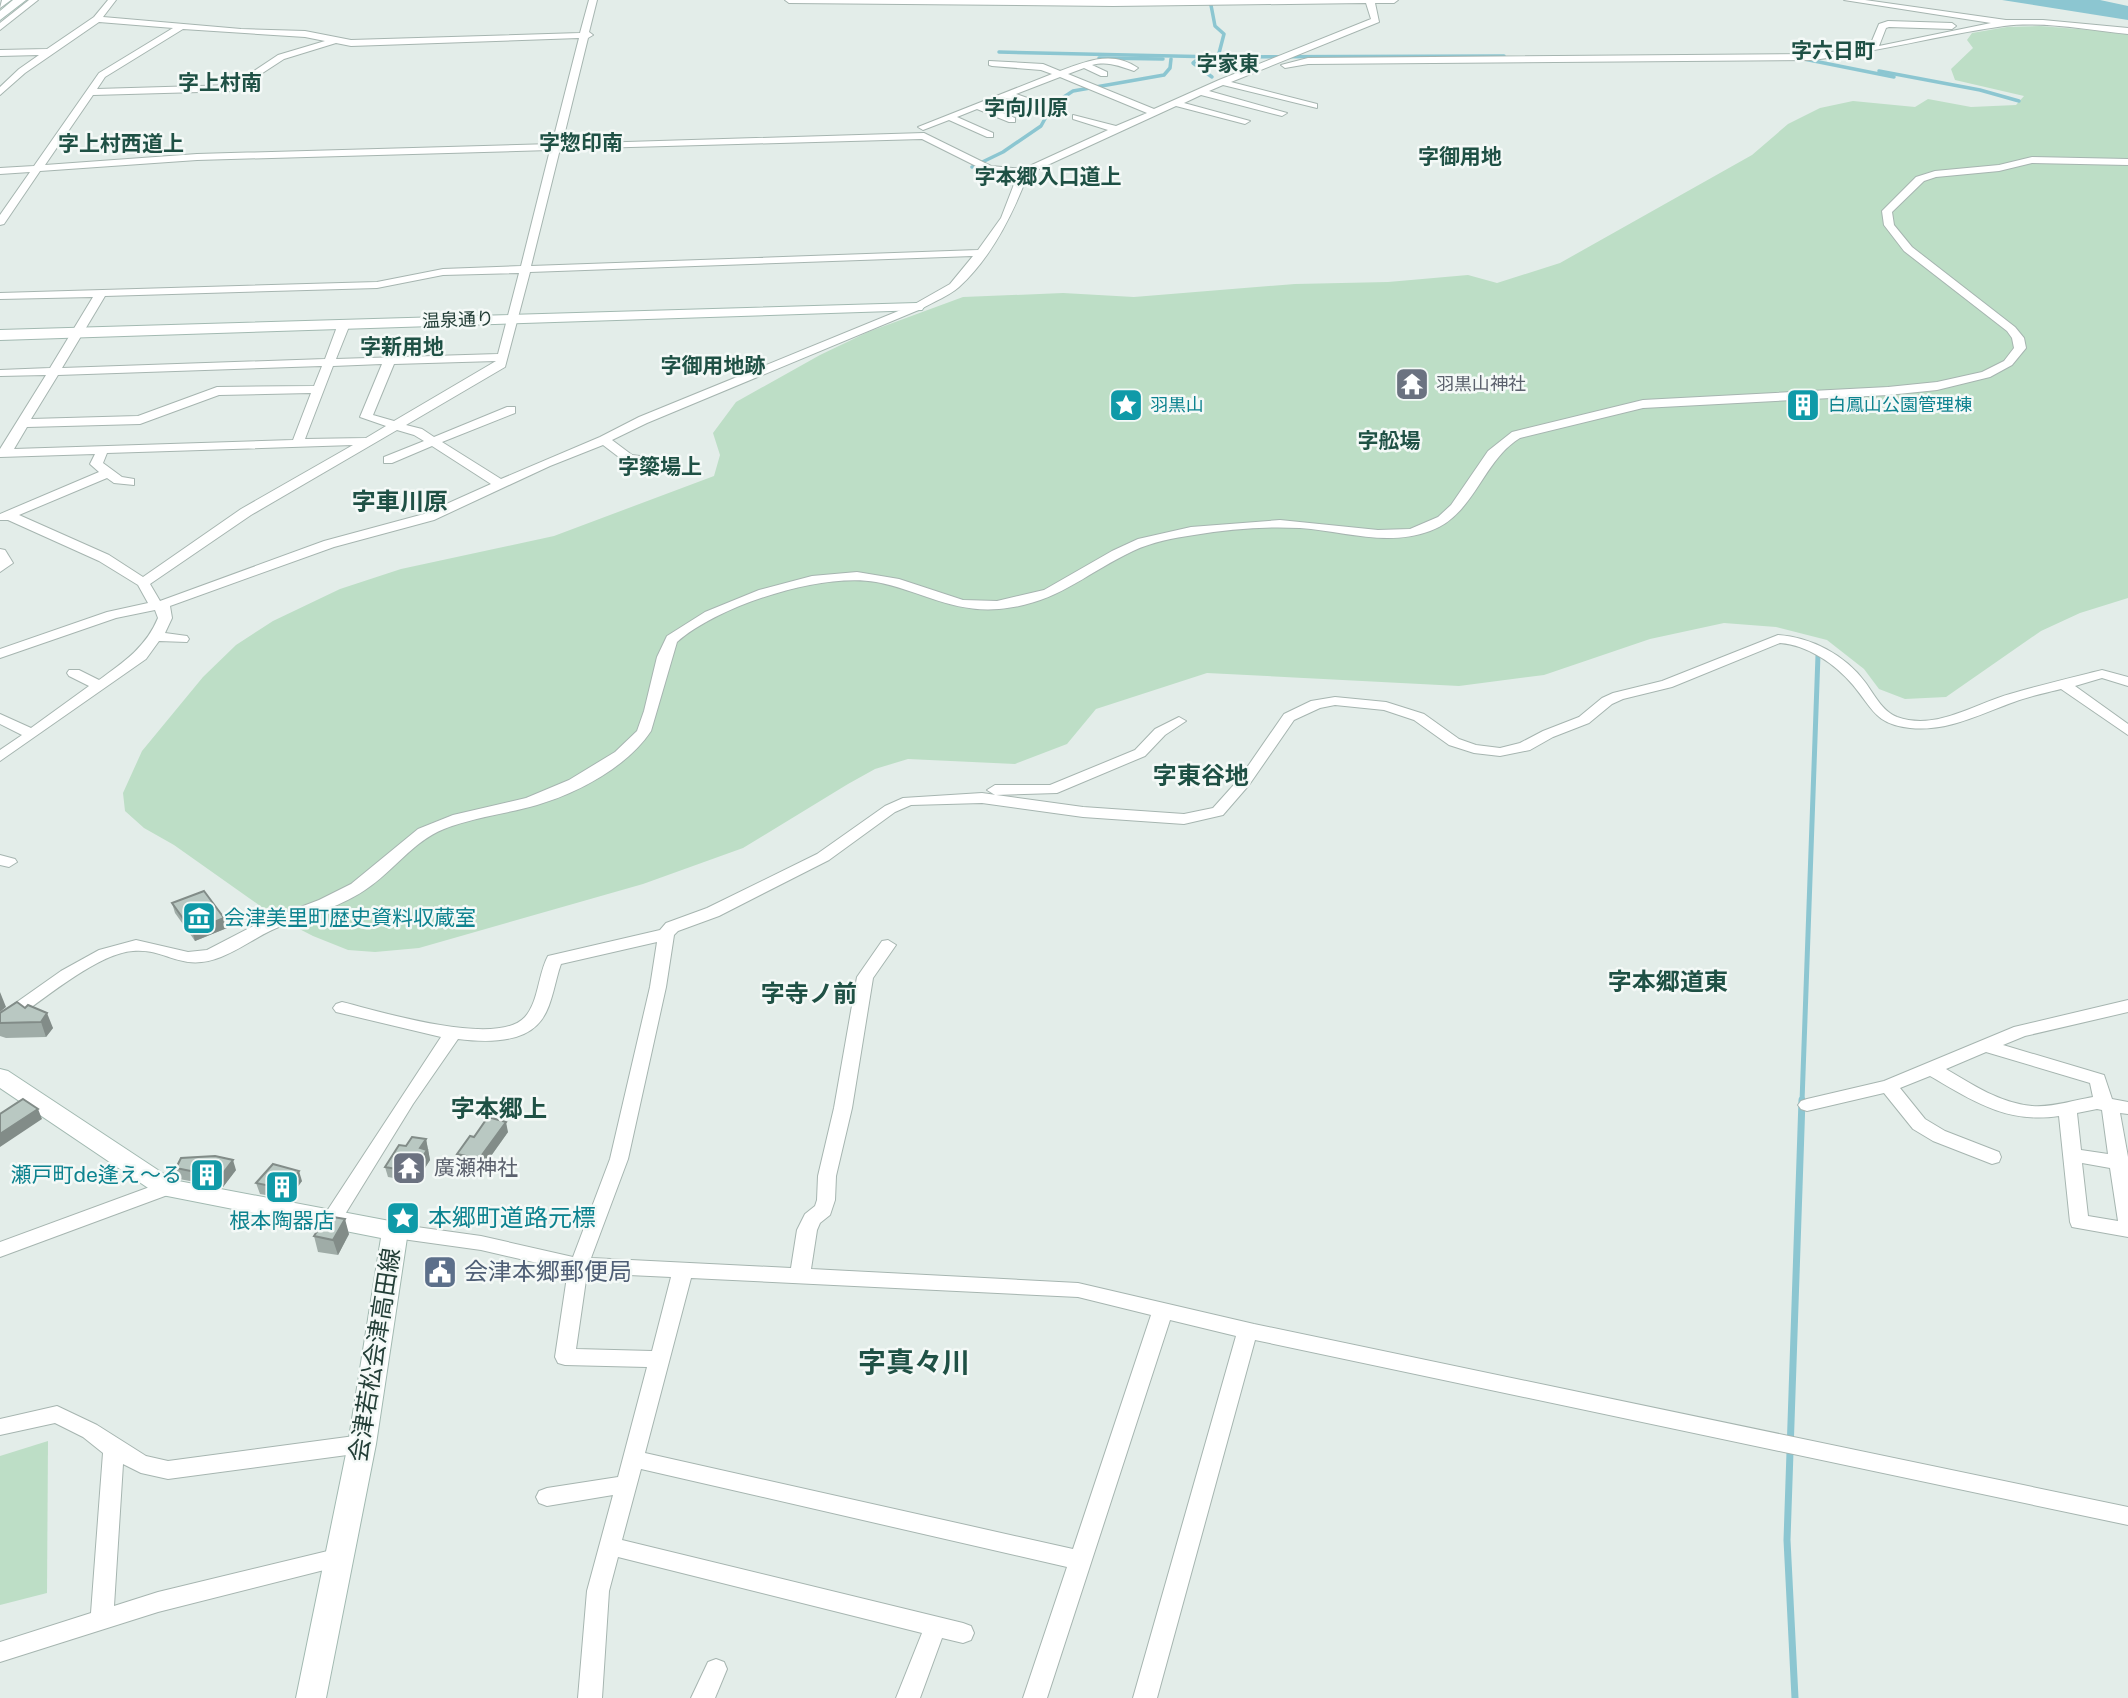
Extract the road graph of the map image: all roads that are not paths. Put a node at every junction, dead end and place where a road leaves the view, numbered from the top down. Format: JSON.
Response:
{"nodes":[{"id":1,"x":7,"y":0,"type":"edge"},
{"id":2,"x":20,"y":0,"type":"edge"},
{"id":3,"x":34,"y":0,"type":"edge"},
{"id":4,"x":113,"y":0,"type":"edge"},
{"id":5,"x":593,"y":0,"type":"edge"},
{"id":6,"x":789,"y":0,"type":"edge"},
{"id":7,"x":1368,"y":0,"type":"edge"},
{"id":8,"x":1394,"y":0,"type":"edge"},
{"id":9,"x":1848,"y":0,"type":"edge"},
{"id":10,"x":1347,"y":1,"type":"edge"},
{"id":11,"x":0,"y":5,"type":"edge"},
{"id":12,"x":1954,"y":15,"type":"junction"},
{"id":13,"x":0,"y":17,"type":"edge"},
{"id":14,"x":1971,"y":17,"type":"junction"},
{"id":15,"x":97,"y":19,"type":"junction"},
{"id":16,"x":2006,"y":23,"type":"junction"},
{"id":17,"x":184,"y":26,"type":"junction"},
{"id":18,"x":0,"y":27,"type":"edge"},
{"id":19,"x":2128,"y":29,"type":"edge"},
{"id":20,"x":587,"y":35,"type":"junction"},
{"id":21,"x":332,"y":41,"type":"junction"},
{"id":22,"x":1873,"y":50,"type":"junction"},
{"id":23,"x":47,"y":52,"type":"junction"},
{"id":24,"x":0,"y":53,"type":"edge"},
{"id":25,"x":1272,"y":62,"type":"junction"},
{"id":26,"x":992,"y":63,"type":"dead end"},
{"id":27,"x":1084,"y":65,"type":"junction"},
{"id":28,"x":1134,"y":68,"type":"dead end"},
{"id":29,"x":1061,"y":74,"type":"junction"},
{"id":30,"x":1104,"y":74,"type":"dead end"},
{"id":31,"x":1222,"y":82,"type":"junction"},
{"id":32,"x":1033,"y":85,"type":"junction"},
{"id":33,"x":1047,"y":89,"type":"dead end"},
{"id":34,"x":0,"y":92,"type":"edge"},
{"id":35,"x":91,"y":92,"type":"junction"},
{"id":36,"x":1200,"y":92,"type":"junction"},
{"id":37,"x":1008,"y":95,"type":"junction"},
{"id":38,"x":1175,"y":103,"type":"junction"},
{"id":39,"x":1036,"y":104,"type":"dead end"},
{"id":40,"x":1314,"y":106,"type":"dead end"},
{"id":41,"x":979,"y":107,"type":"junction"},
{"id":42,"x":1153,"y":112,"type":"junction"},
{"id":43,"x":1282,"y":113,"type":"dead end"},
{"id":44,"x":1076,"y":117,"type":"dead end"},
{"id":45,"x":951,"y":118,"type":"junction"},
{"id":46,"x":1012,"y":120,"type":"dead end"},
{"id":47,"x":1245,"y":121,"type":"dead end"},
{"id":48,"x":924,"y":129,"type":"junction"},
{"id":49,"x":1115,"y":129,"type":"junction"},
{"id":50,"x":990,"y":135,"type":"dead end"},
{"id":51,"x":556,"y":146,"type":"junction"},
{"id":52,"x":2128,"y":162,"type":"edge"},
{"id":53,"x":36,"y":170,"type":"junction"},
{"id":54,"x":0,"y":171,"type":"edge"},
{"id":55,"x":1024,"y":172,"type":"junction"},
{"id":56,"x":0,"y":222,"type":"edge"},
{"id":57,"x":981,"y":253,"type":"junction"},
{"id":58,"x":527,"y":268,"type":"junction"},
{"id":59,"x":101,"y":293,"type":"junction"},
{"id":60,"x":0,"y":296,"type":"edge"},
{"id":61,"x":917,"y":307,"type":"junction"},
{"id":62,"x":513,"y":318,"type":"junction"},
{"id":63,"x":344,"y":324,"type":"junction"},
{"id":64,"x":78,"y":333,"type":"junction"},
{"id":65,"x":0,"y":335,"type":"edge"},
{"id":66,"x":503,"y":357,"type":"junction"},
{"id":67,"x":390,"y":360,"type":"junction"},
{"id":68,"x":329,"y":362,"type":"junction"},
{"id":69,"x":54,"y":371,"type":"junction"},
{"id":70,"x":0,"y":373,"type":"edge"},
{"id":71,"x":318,"y":389,"type":"junction"},
{"id":72,"x":511,"y":410,"type":"dead end"},
{"id":73,"x":23,"y":423,"type":"junction"},
{"id":74,"x":394,"y":426,"type":"junction"},
{"id":75,"x":369,"y":440,"type":"junction"},
{"id":76,"x":604,"y":440,"type":"junction"},
{"id":77,"x":298,"y":442,"type":"junction"},
{"id":78,"x":435,"y":443,"type":"junction"},
{"id":79,"x":103,"y":449,"type":"junction"},
{"id":80,"x":2,"y":453,"type":"edge"},
{"id":81,"x":388,"y":460,"type":"dead end"},
{"id":82,"x":107,"y":473,"type":"junction"},
{"id":83,"x":676,"y":473,"type":"dead end"},
{"id":84,"x":130,"y":482,"type":"dead end"},
{"id":85,"x":501,"y":485,"type":"junction"},
{"id":86,"x":4,"y":516,"type":"edge"},
{"id":87,"x":0,"y":553,"type":"edge"},
{"id":88,"x":0,"y":568,"type":"edge"},
{"id":89,"x":143,"y":583,"type":"junction"},
{"id":90,"x":159,"y":605,"type":"junction"},
{"id":91,"x":157,"y":636,"type":"junction"},
{"id":92,"x":182,"y":639,"type":"dead end"},
{"id":93,"x":0,"y":654,"type":"edge"},
{"id":94,"x":74,"y":673,"type":"dead end"},
{"id":95,"x":2128,"y":682,"type":"edge"},
{"id":96,"x":2062,"y":683,"type":"junction"},
{"id":97,"x":100,"y":686,"type":"junction"},
{"id":98,"x":0,"y":719,"type":"edge"},
{"id":99,"x":1180,"y":721,"type":"dead end"},
{"id":100,"x":2128,"y":731,"type":"edge"},
{"id":101,"x":32,"y":734,"type":"junction"},
{"id":102,"x":0,"y":757,"type":"edge"},
{"id":103,"x":923,"y":801,"type":"junction"},
{"id":104,"x":666,"y":934,"type":"junction"},
{"id":105,"x":888,"y":945,"type":"dead end"},
{"id":106,"x":2128,"y":1006,"type":"edge"},
{"id":107,"x":342,"y":1008,"type":"dead end"},
{"id":108,"x":0,"y":1022,"type":"edge"},
{"id":109,"x":453,"y":1033,"type":"junction"},
{"id":110,"x":1985,"y":1045,"type":"junction"},
{"id":111,"x":1932,"y":1069,"type":"junction"},
{"id":112,"x":0,"y":1077,"type":"edge"},
{"id":113,"x":1888,"y":1086,"type":"junction"},
{"id":114,"x":1807,"y":1105,"type":"dead end"},
{"id":115,"x":2114,"y":1106,"type":"edge"},
{"id":116,"x":2067,"y":1108,"type":"junction"},
{"id":117,"x":2072,"y":1154,"type":"junction"},
{"id":118,"x":1992,"y":1157,"type":"dead end"},
{"id":119,"x":2123,"y":1163,"type":"edge"},
{"id":120,"x":166,"y":1188,"type":"junction"},
{"id":121,"x":332,"y":1219,"type":"junction"},
{"id":122,"x":2128,"y":1223,"type":"edge"},
{"id":123,"x":2128,"y":1230,"type":"edge"},
{"id":124,"x":395,"y":1231,"type":"junction"},
{"id":125,"x":0,"y":1250,"type":"edge"},
{"id":126,"x":578,"y":1265,"type":"junction"},
{"id":127,"x":683,"y":1270,"type":"junction"},
{"id":128,"x":800,"y":1276,"type":"junction"},
{"id":129,"x":1163,"y":1310,"type":"junction"},
{"id":130,"x":1248,"y":1330,"type":"junction"},
{"id":131,"x":659,"y":1359,"type":"junction"},
{"id":132,"x":0,"y":1427,"type":"edge"},
{"id":133,"x":362,"y":1444,"type":"junction"},
{"id":134,"x":114,"y":1449,"type":"junction"},
{"id":135,"x":634,"y":1459,"type":"junction"},
{"id":136,"x":627,"y":1484,"type":"junction"},
{"id":137,"x":547,"y":1497,"type":"dead end"},
{"id":138,"x":2128,"y":1516,"type":"edge"},
{"id":139,"x":610,"y":1546,"type":"junction"},
{"id":140,"x":340,"y":1557,"type":"junction"},
{"id":141,"x":1080,"y":1560,"type":"junction"},
{"id":142,"x":102,"y":1619,"type":"junction"},
{"id":143,"x":935,"y":1627,"type":"junction"},
{"id":144,"x":963,"y":1633,"type":"dead end"},
{"id":145,"x":0,"y":1651,"type":"edge"},
{"id":146,"x":716,"y":1670,"type":"dead end"},
{"id":147,"x":311,"y":1698,"type":"edge"},
{"id":148,"x":590,"y":1698,"type":"edge"},
{"id":149,"x":703,"y":1698,"type":"edge"},
{"id":150,"x":908,"y":1698,"type":"edge"},
{"id":151,"x":1035,"y":1698,"type":"edge"},
{"id":152,"x":1144,"y":1698,"type":"edge"}],
"edges":[{"from":1,"to":11,"type":"street"},
{"from":2,"to":13,"type":"street"},
{"from":3,"to":18,"type":"street"},
{"from":4,"to":15,"type":"street"},
{"from":5,"to":20,"type":"street"},
{"from":6,"to":10,"type":"street"},
{"from":7,"to":8,"type":"street"},
{"from":7,"to":10,"type":"street"},
{"from":7,"to":25,"type":"street"},
{"from":9,"to":12,"type":"street"},
{"from":12,"to":14,"type":"street"},
{"from":12,"to":22,"type":"street"},
{"from":14,"to":16,"type":"street"},
{"from":14,"to":19,"type":"street"},
{"from":15,"to":17,"type":"street"},
{"from":15,"to":23,"type":"street"},
{"from":16,"to":19,"type":"street"},
{"from":16,"to":22,"type":"street"},
{"from":17,"to":21,"type":"street"},
{"from":17,"to":35,"type":"street"},
{"from":20,"to":21,"type":"street"},
{"from":20,"to":51,"type":"street"},
{"from":21,"to":35,"type":"street"},
{"from":22,"to":25,"type":"street"},
{"from":23,"to":24,"type":"street"},
{"from":23,"to":34,"type":"street"},
{"from":25,"to":31,"type":"street"},
{"from":26,"to":29,"type":"street"},
{"from":27,"to":28,"type":"street"},
{"from":27,"to":29,"type":"street"},
{"from":27,"to":30,"type":"street"},
{"from":29,"to":32,"type":"street"},
{"from":29,"to":42,"type":"street"},
{"from":31,"to":36,"type":"street"},
{"from":31,"to":40,"type":"street"},
{"from":32,"to":33,"type":"street"},
{"from":32,"to":37,"type":"street"},
{"from":35,"to":53,"type":"street"},
{"from":36,"to":38,"type":"street"},
{"from":36,"to":43,"type":"street"},
{"from":37,"to":39,"type":"street"},
{"from":37,"to":41,"type":"street"},
{"from":38,"to":42,"type":"street"},
{"from":38,"to":47,"type":"street"},
{"from":41,"to":45,"type":"street"},
{"from":41,"to":46,"type":"street"},
{"from":42,"to":49,"type":"street"},
{"from":44,"to":49,"type":"street"},
{"from":45,"to":48,"type":"street"},
{"from":45,"to":50,"type":"street"},
{"from":48,"to":51,"type":"street"},
{"from":48,"to":55,"type":"street"},
{"from":49,"to":55,"type":"street"},
{"from":51,"to":53,"type":"street"},
{"from":51,"to":58,"type":"street"},
{"from":52,"to":108,"type":"street"},
{"from":53,"to":54,"type":"street"},
{"from":53,"to":56,"type":"street"},
{"from":55,"to":57,"type":"street"},
{"from":57,"to":58,"type":"street"},
{"from":57,"to":61,"type":"street"},
{"from":58,"to":59,"type":"street"},
{"from":58,"to":62,"type":"street"},
{"from":59,"to":60,"type":"street"},
{"from":59,"to":64,"type":"street"},
{"from":61,"to":62,"type":"street","name":"温泉通り"},
{"from":61,"to":76,"type":"street"},
{"from":62,"to":63,"type":"street","name":"温泉通り"},
{"from":62,"to":66,"type":"street"},
{"from":63,"to":64,"type":"street","name":"温泉通り"},
{"from":63,"to":68,"type":"street"},
{"from":64,"to":65,"type":"street","name":"温泉通り"},
{"from":64,"to":69,"type":"street"},
{"from":66,"to":67,"type":"street"},
{"from":66,"to":74,"type":"street"},
{"from":67,"to":68,"type":"street"},
{"from":67,"to":74,"type":"street"},
{"from":68,"to":69,"type":"street"},
{"from":68,"to":71,"type":"street"},
{"from":69,"to":70,"type":"street"},
{"from":69,"to":73,"type":"street"},
{"from":71,"to":73,"type":"street"},
{"from":71,"to":77,"type":"street"},
{"from":72,"to":78,"type":"street"},
{"from":73,"to":80,"type":"street"},
{"from":74,"to":75,"type":"street"},
{"from":74,"to":78,"type":"street"},
{"from":75,"to":77,"type":"street"},
{"from":75,"to":89,"type":"street"},
{"from":76,"to":83,"type":"street"},
{"from":76,"to":85,"type":"street"},
{"from":77,"to":79,"type":"street"},
{"from":78,"to":81,"type":"street"},
{"from":78,"to":85,"type":"street"},
{"from":79,"to":80,"type":"street"},
{"from":79,"to":82,"type":"street"},
{"from":82,"to":84,"type":"street"},
{"from":82,"to":86,"type":"street"},
{"from":85,"to":90,"type":"street"},
{"from":86,"to":89,"type":"street"},
{"from":87,"to":88,"type":"street"},
{"from":89,"to":90,"type":"street"},
{"from":90,"to":91,"type":"street"},
{"from":90,"to":93,"type":"street"},
{"from":91,"to":92,"type":"street"},
{"from":91,"to":97,"type":"street"},
{"from":94,"to":97,"type":"street"},
{"from":95,"to":96,"type":"street"},
{"from":96,"to":100,"type":"street"},
{"from":96,"to":103,"type":"street"},
{"from":97,"to":101,"type":"street"},
{"from":98,"to":101,"type":"street"},
{"from":99,"to":103,"type":"street"},
{"from":101,"to":102,"type":"street"},
{"from":103,"to":104,"type":"street"},
{"from":104,"to":109,"type":"street"},
{"from":104,"to":126,"type":"street"},
{"from":105,"to":128,"type":"street"},
{"from":106,"to":110,"type":"street"},
{"from":107,"to":109,"type":"street"},
{"from":109,"to":121,"type":"street"},
{"from":110,"to":111,"type":"street"},
{"from":110,"to":115,"type":"street"},
{"from":111,"to":113,"type":"street"},
{"from":111,"to":116,"type":"street"},
{"from":112,"to":120,"type":"street","name":"会津若松会津高田線"},
{"from":113,"to":114,"type":"street"},
{"from":113,"to":118,"type":"street"},
{"from":115,"to":116,"type":"street"},
{"from":115,"to":119,"type":"street"},
{"from":116,"to":117,"type":"street"},
{"from":117,"to":119,"type":"street"},
{"from":117,"to":123,"type":"street"},
{"from":119,"to":122,"type":"street"},
{"from":120,"to":121,"type":"street","name":"会津若松会津高田線"},
{"from":120,"to":125,"type":"street"},
{"from":121,"to":124,"type":"street","name":"会津若松会津高田線"},
{"from":124,"to":126,"type":"street"},
{"from":124,"to":133,"type":"street","name":"会津若松会津高田線"},
{"from":126,"to":127,"type":"street"},
{"from":126,"to":131,"type":"street"},
{"from":127,"to":128,"type":"street"},
{"from":127,"to":131,"type":"street"},
{"from":128,"to":129,"type":"street"},
{"from":129,"to":130,"type":"street"},
{"from":129,"to":141,"type":"street"},
{"from":130,"to":138,"type":"street"},
{"from":130,"to":152,"type":"street"},
{"from":131,"to":135,"type":"street"},
{"from":132,"to":134,"type":"street"},
{"from":133,"to":134,"type":"street"},
{"from":133,"to":140,"type":"street","name":"会津若松会津高田線"},
{"from":134,"to":142,"type":"street"},
{"from":135,"to":136,"type":"street"},
{"from":135,"to":141,"type":"street"},
{"from":136,"to":137,"type":"street"},
{"from":136,"to":139,"type":"street"},
{"from":139,"to":143,"type":"street"},
{"from":139,"to":148,"type":"street"},
{"from":140,"to":142,"type":"street"},
{"from":140,"to":147,"type":"street","name":"会津若松会津高田線"},
{"from":141,"to":151,"type":"street"},
{"from":142,"to":145,"type":"street"},
{"from":143,"to":144,"type":"street"},
{"from":143,"to":150,"type":"street"},
{"from":146,"to":149,"type":"street"}]}
